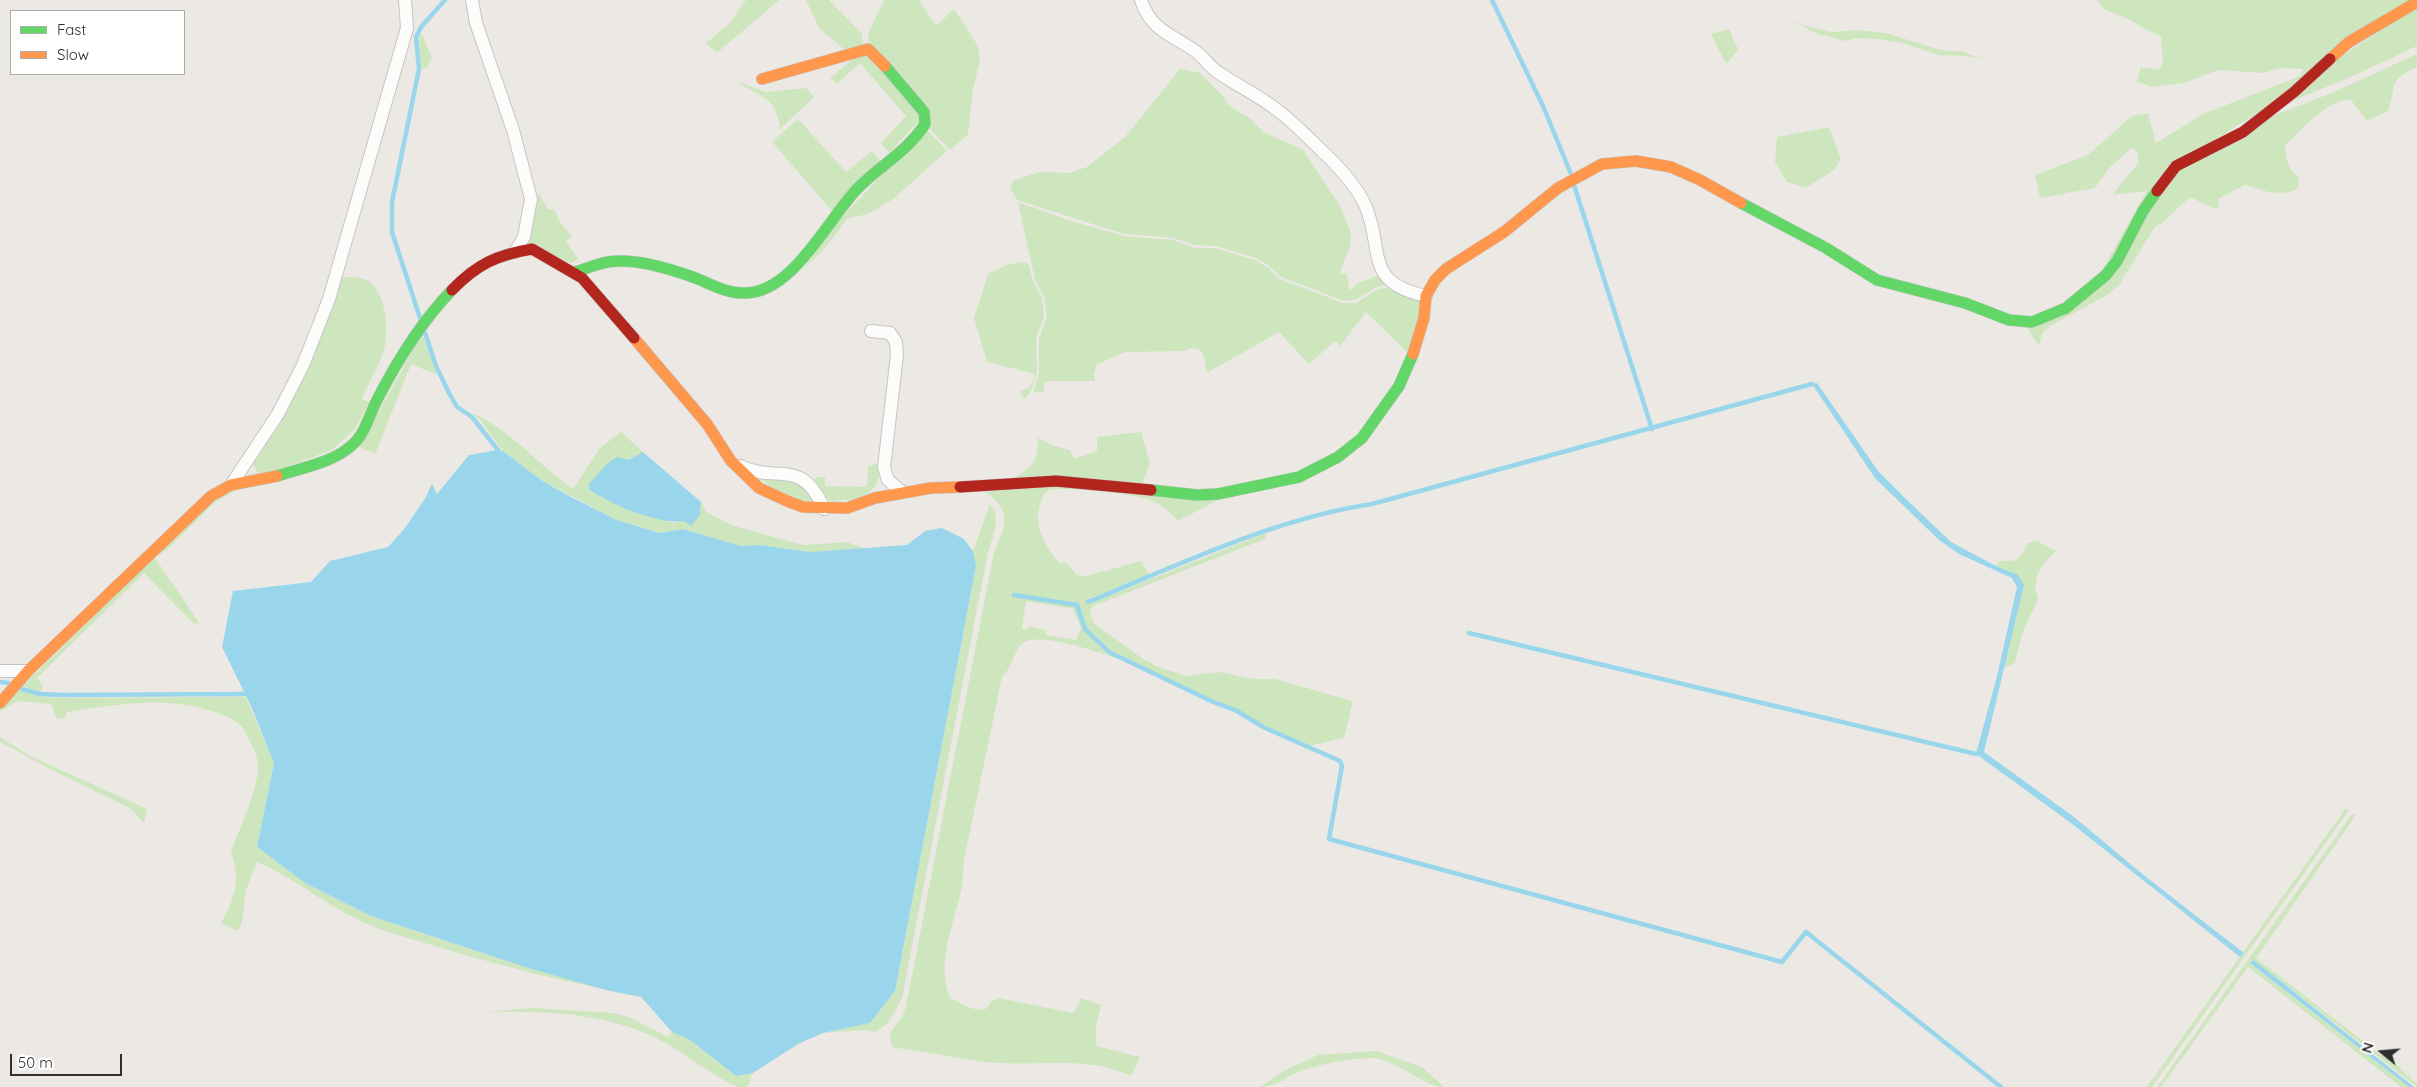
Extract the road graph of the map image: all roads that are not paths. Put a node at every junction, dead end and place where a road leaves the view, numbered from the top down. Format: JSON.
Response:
{"nodes":[{"id":1,"x":405,"y":0,"type":"edge"},
{"id":2,"x":472,"y":0,"type":"edge"},
{"id":3,"x":1141,"y":0,"type":"edge"},
{"id":4,"x":2417,"y":2,"type":"edge"},
{"id":5,"x":762,"y":79,"type":"dead end"},
{"id":6,"x":515,"y":252,"type":"junction"},
{"id":7,"x":574,"y":272,"type":"junction"},
{"id":8,"x":1426,"y":296,"type":"junction"},
{"id":9,"x":871,"y":331,"type":"dead end"},
{"id":10,"x":731,"y":461,"type":"junction"},
{"id":11,"x":231,"y":485,"type":"junction"},
{"id":12,"x":902,"y":492,"type":"junction"},
{"id":13,"x":824,"y":509,"type":"junction"},
{"id":14,"x":0,"y":671,"type":"edge"},
{"id":15,"x":28,"y":671,"type":"junction"},
{"id":16,"x":0,"y":703,"type":"edge"}],
"edges":[{"from":1,"to":11,"type":"street"},
{"from":2,"to":6,"type":"street"},
{"from":3,"to":8,"type":"street"},
{"from":4,"to":8,"type":"street"},
{"from":5,"to":7,"type":"street"},
{"from":6,"to":7,"type":"street"},
{"from":6,"to":11,"type":"street"},
{"from":7,"to":10,"type":"street"},
{"from":8,"to":12,"type":"street"},
{"from":9,"to":12,"type":"street"},
{"from":10,"to":13,"type":"street"},
{"from":10,"to":13,"type":"street"},
{"from":11,"to":15,"type":"street"},
{"from":12,"to":13,"type":"street"},
{"from":14,"to":15,"type":"street"},
{"from":15,"to":16,"type":"street"}]}
